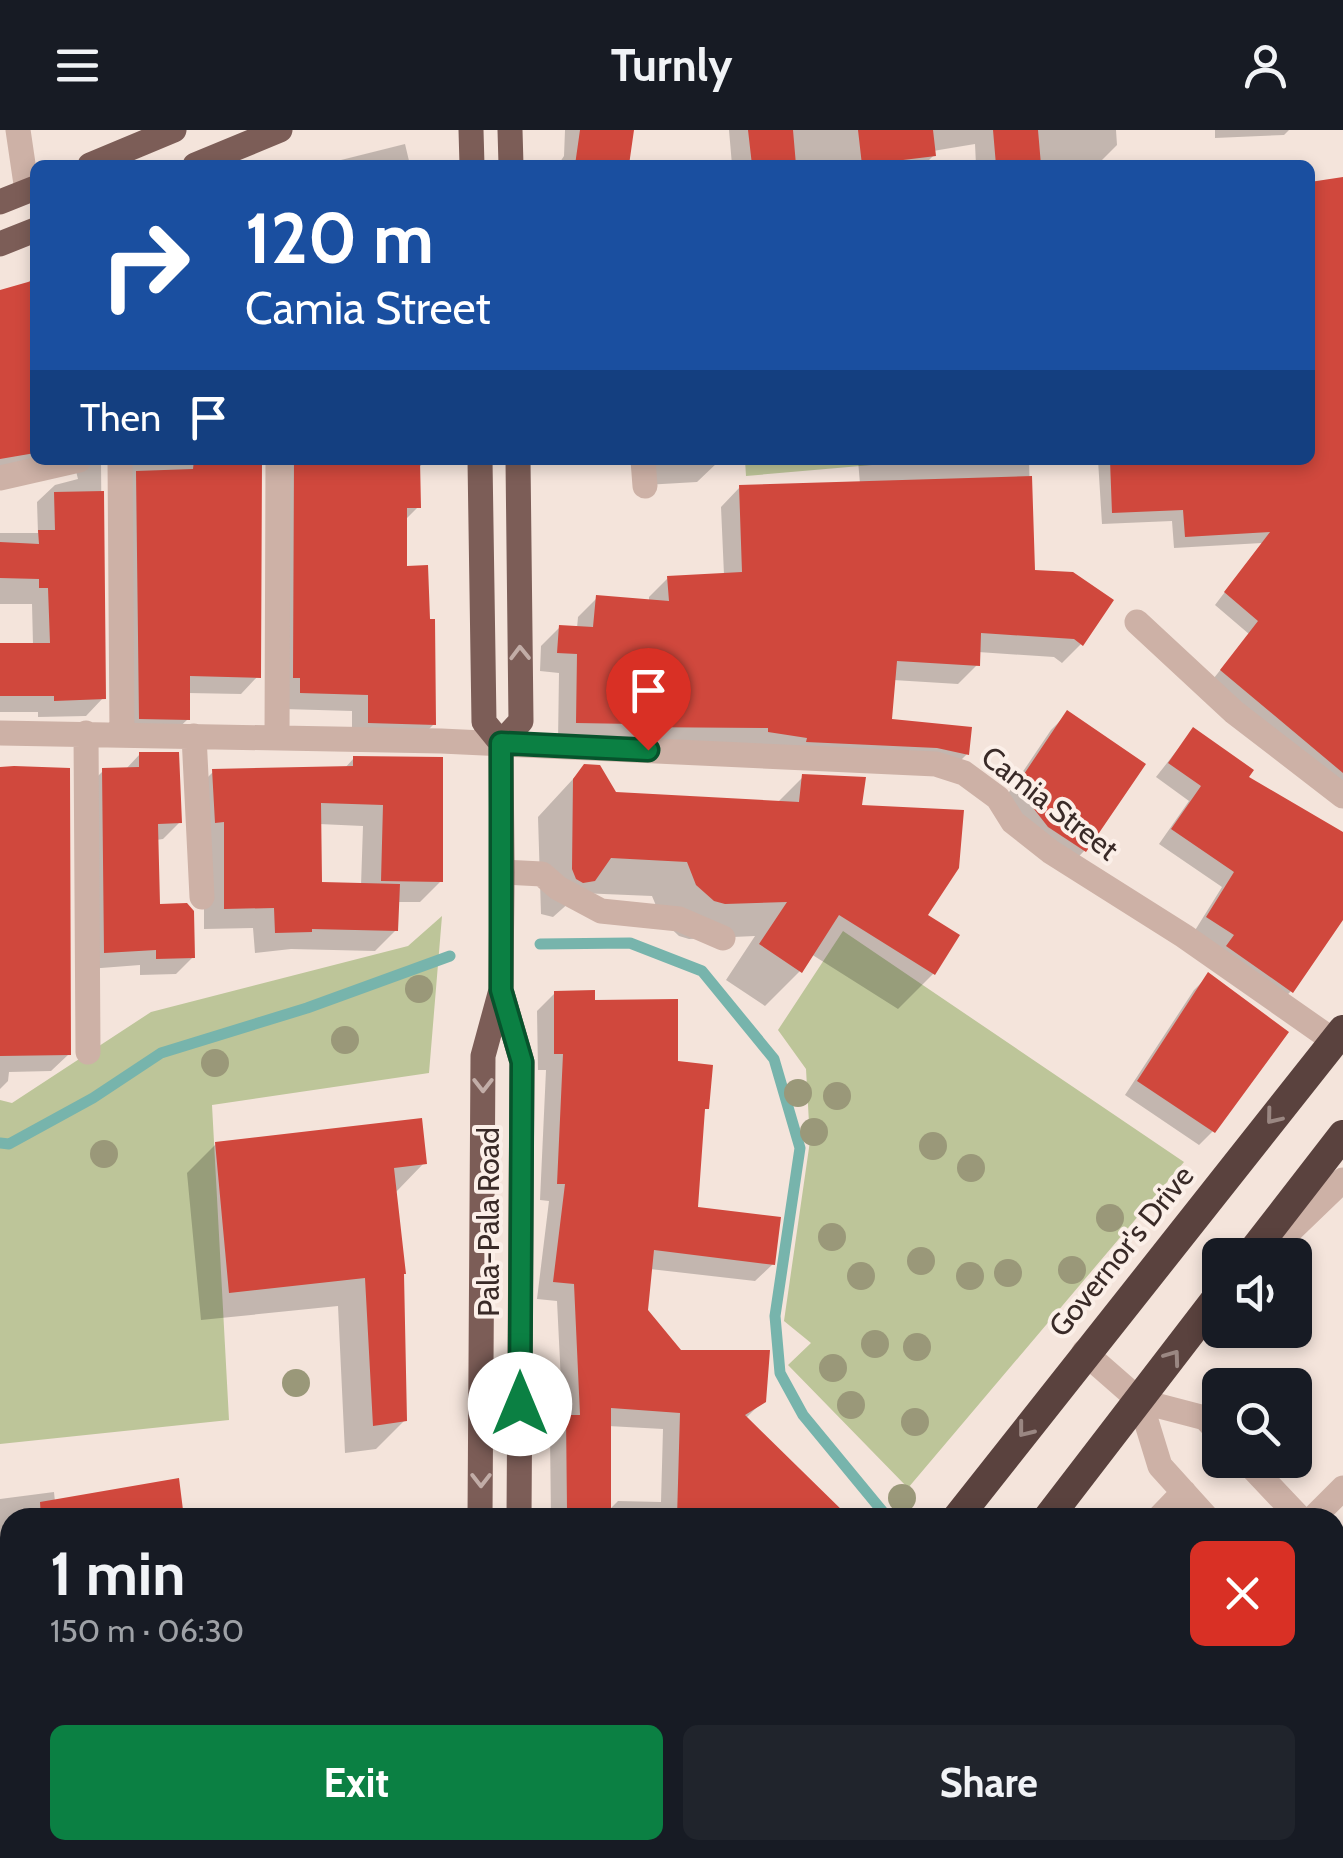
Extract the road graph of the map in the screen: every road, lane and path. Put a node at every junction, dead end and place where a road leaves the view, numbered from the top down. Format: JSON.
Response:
{"nodes":[{"id":1,"x":18,"y":130,"type":"edge"},
{"id":2,"x":174,"y":130,"type":"edge"},
{"id":3,"x":280,"y":130,"type":"edge"},
{"id":4,"x":472,"y":130,"type":"edge"},
{"id":5,"x":510,"y":130,"type":"edge"},
{"id":6,"x":102,"y":160,"type":"edge"},
{"id":7,"x":207,"y":160,"type":"edge"},
{"id":8,"x":472,"y":160,"type":"edge"},
{"id":9,"x":511,"y":160,"type":"edge"},
{"id":10,"x":30,"y":184,"type":"edge"},
{"id":11,"x":30,"y":189,"type":"edge"},
{"id":12,"x":0,"y":202,"type":"edge"},
{"id":13,"x":30,"y":232,"type":"edge"},
{"id":14,"x":0,"y":244,"type":"edge"},
{"id":15,"x":58,"y":465,"type":"edge"},
{"id":16,"x":120,"y":465,"type":"edge"},
{"id":17,"x":278,"y":465,"type":"edge"},
{"id":18,"x":480,"y":465,"type":"edge"},
{"id":19,"x":518,"y":465,"type":"edge"},
{"id":20,"x":643,"y":465,"type":"edge"},
{"id":21,"x":0,"y":478,"type":"edge"},
{"id":22,"x":645,"y":486,"type":"dead end"},
{"id":23,"x":1136,"y":622,"type":"dead end"},
{"id":24,"x":0,"y":733,"type":"edge"},
{"id":25,"x":86,"y":733,"type":"junction"},
{"id":26,"x":122,"y":734,"type":"junction"},
{"id":27,"x":194,"y":736,"type":"junction"},
{"id":28,"x":277,"y":738,"type":"junction"},
{"id":29,"x":501,"y":743,"type":"junction"},
{"id":30,"x":1343,"y":796,"type":"edge"},
{"id":31,"x":502,"y":885,"type":"junction"},
{"id":32,"x":202,"y":897,"type":"dead end"},
{"id":33,"x":723,"y":938,"type":"dead end"},
{"id":34,"x":501,"y":990,"type":"junction"},
{"id":35,"x":1339,"y":1035,"type":"edge"},
{"id":36,"x":88,"y":1052,"type":"dead end"},
{"id":37,"x":1343,"y":1135,"type":"edge"},
{"id":38,"x":1343,"y":1180,"type":"edge"},
{"id":39,"x":1263,"y":1238,"type":"edge"},
{"id":40,"x":1283,"y":1238,"type":"edge"},
{"id":41,"x":1202,"y":1319,"type":"edge"},
{"id":42,"x":1084,"y":1352,"type":"junction"},
{"id":43,"x":1140,"y":1401,"type":"junction"},
{"id":44,"x":1202,"y":1417,"type":"edge"},
{"id":45,"x":1262,"y":1478,"type":"edge"},
{"id":46,"x":1343,"y":1488,"type":"edge"},
{"id":47,"x":1184,"y":1492,"type":"junction"},
{"id":48,"x":480,"y":1508,"type":"edge"},
{"id":49,"x":519,"y":1508,"type":"edge"},
{"id":50,"x":964,"y":1508,"type":"edge"},
{"id":51,"x":1056,"y":1508,"type":"edge"},
{"id":52,"x":1168,"y":1508,"type":"edge"},
{"id":53,"x":1198,"y":1508,"type":"edge"},
{"id":54,"x":1291,"y":1508,"type":"edge"},
{"id":55,"x":1323,"y":1508,"type":"edge"}],
"edges":[{"from":1,"to":10,"type":"street"},
{"from":2,"to":6,"type":"main road"},
{"from":3,"to":7,"type":"main road"},
{"from":4,"to":8,"type":"main road"},
{"from":5,"to":9,"type":"main road"},
{"from":11,"to":12,"type":"main road"},
{"from":13,"to":14,"type":"main road"},
{"from":15,"to":21,"type":"street"},
{"from":16,"to":26,"type":"street"},
{"from":17,"to":28,"type":"street"},
{"from":18,"to":29,"type":"main road","name":"Pala-Pala Road"},
{"from":29,"to":19,"type":"main road","name":"Pala-Pala Road","one_way":true},
{"from":20,"to":22,"type":"street"},
{"from":23,"to":30,"type":"street"},
{"from":24,"to":25,"type":"street","name":"Camia Street"},
{"from":25,"to":26,"type":"street","name":"Camia Street"},
{"from":25,"to":36,"type":"street"},
{"from":26,"to":27,"type":"street","name":"Camia Street"},
{"from":27,"to":28,"type":"street","name":"Camia Street"},
{"from":27,"to":32,"type":"street"},
{"from":28,"to":29,"type":"street","name":"Camia Street"},
{"from":29,"to":31,"type":"main road","name":"Pala-Pala Road"},
{"from":29,"to":35,"type":"street","name":"Camia Street"},
{"from":31,"to":33,"type":"street"},
{"from":31,"to":34,"type":"main road","name":"Pala-Pala Road"},
{"from":34,"to":48,"type":"main road","name":"Pala-Pala Road","one_way":true},
{"from":34,"to":49,"type":"main road","name":"Pala-Pala Road"},
{"from":35,"to":42,"type":"highway","name":"Governor's Drive","one_way":true},
{"from":37,"to":39,"type":"highway"},
{"from":38,"to":40,"type":"street"},
{"from":43,"to":41,"type":"highway","one_way":true},
{"from":42,"to":43,"type":"street"},
{"from":42,"to":50,"type":"highway","name":"Governor's Drive","one_way":true},
{"from":43,"to":44,"type":"street"},
{"from":43,"to":47,"type":"street"},
{"from":43,"to":51,"type":"highway"},
{"from":45,"to":54,"type":"street"},
{"from":46,"to":55,"type":"street"},
{"from":47,"to":52,"type":"street"},
{"from":47,"to":53,"type":"street"}]}
